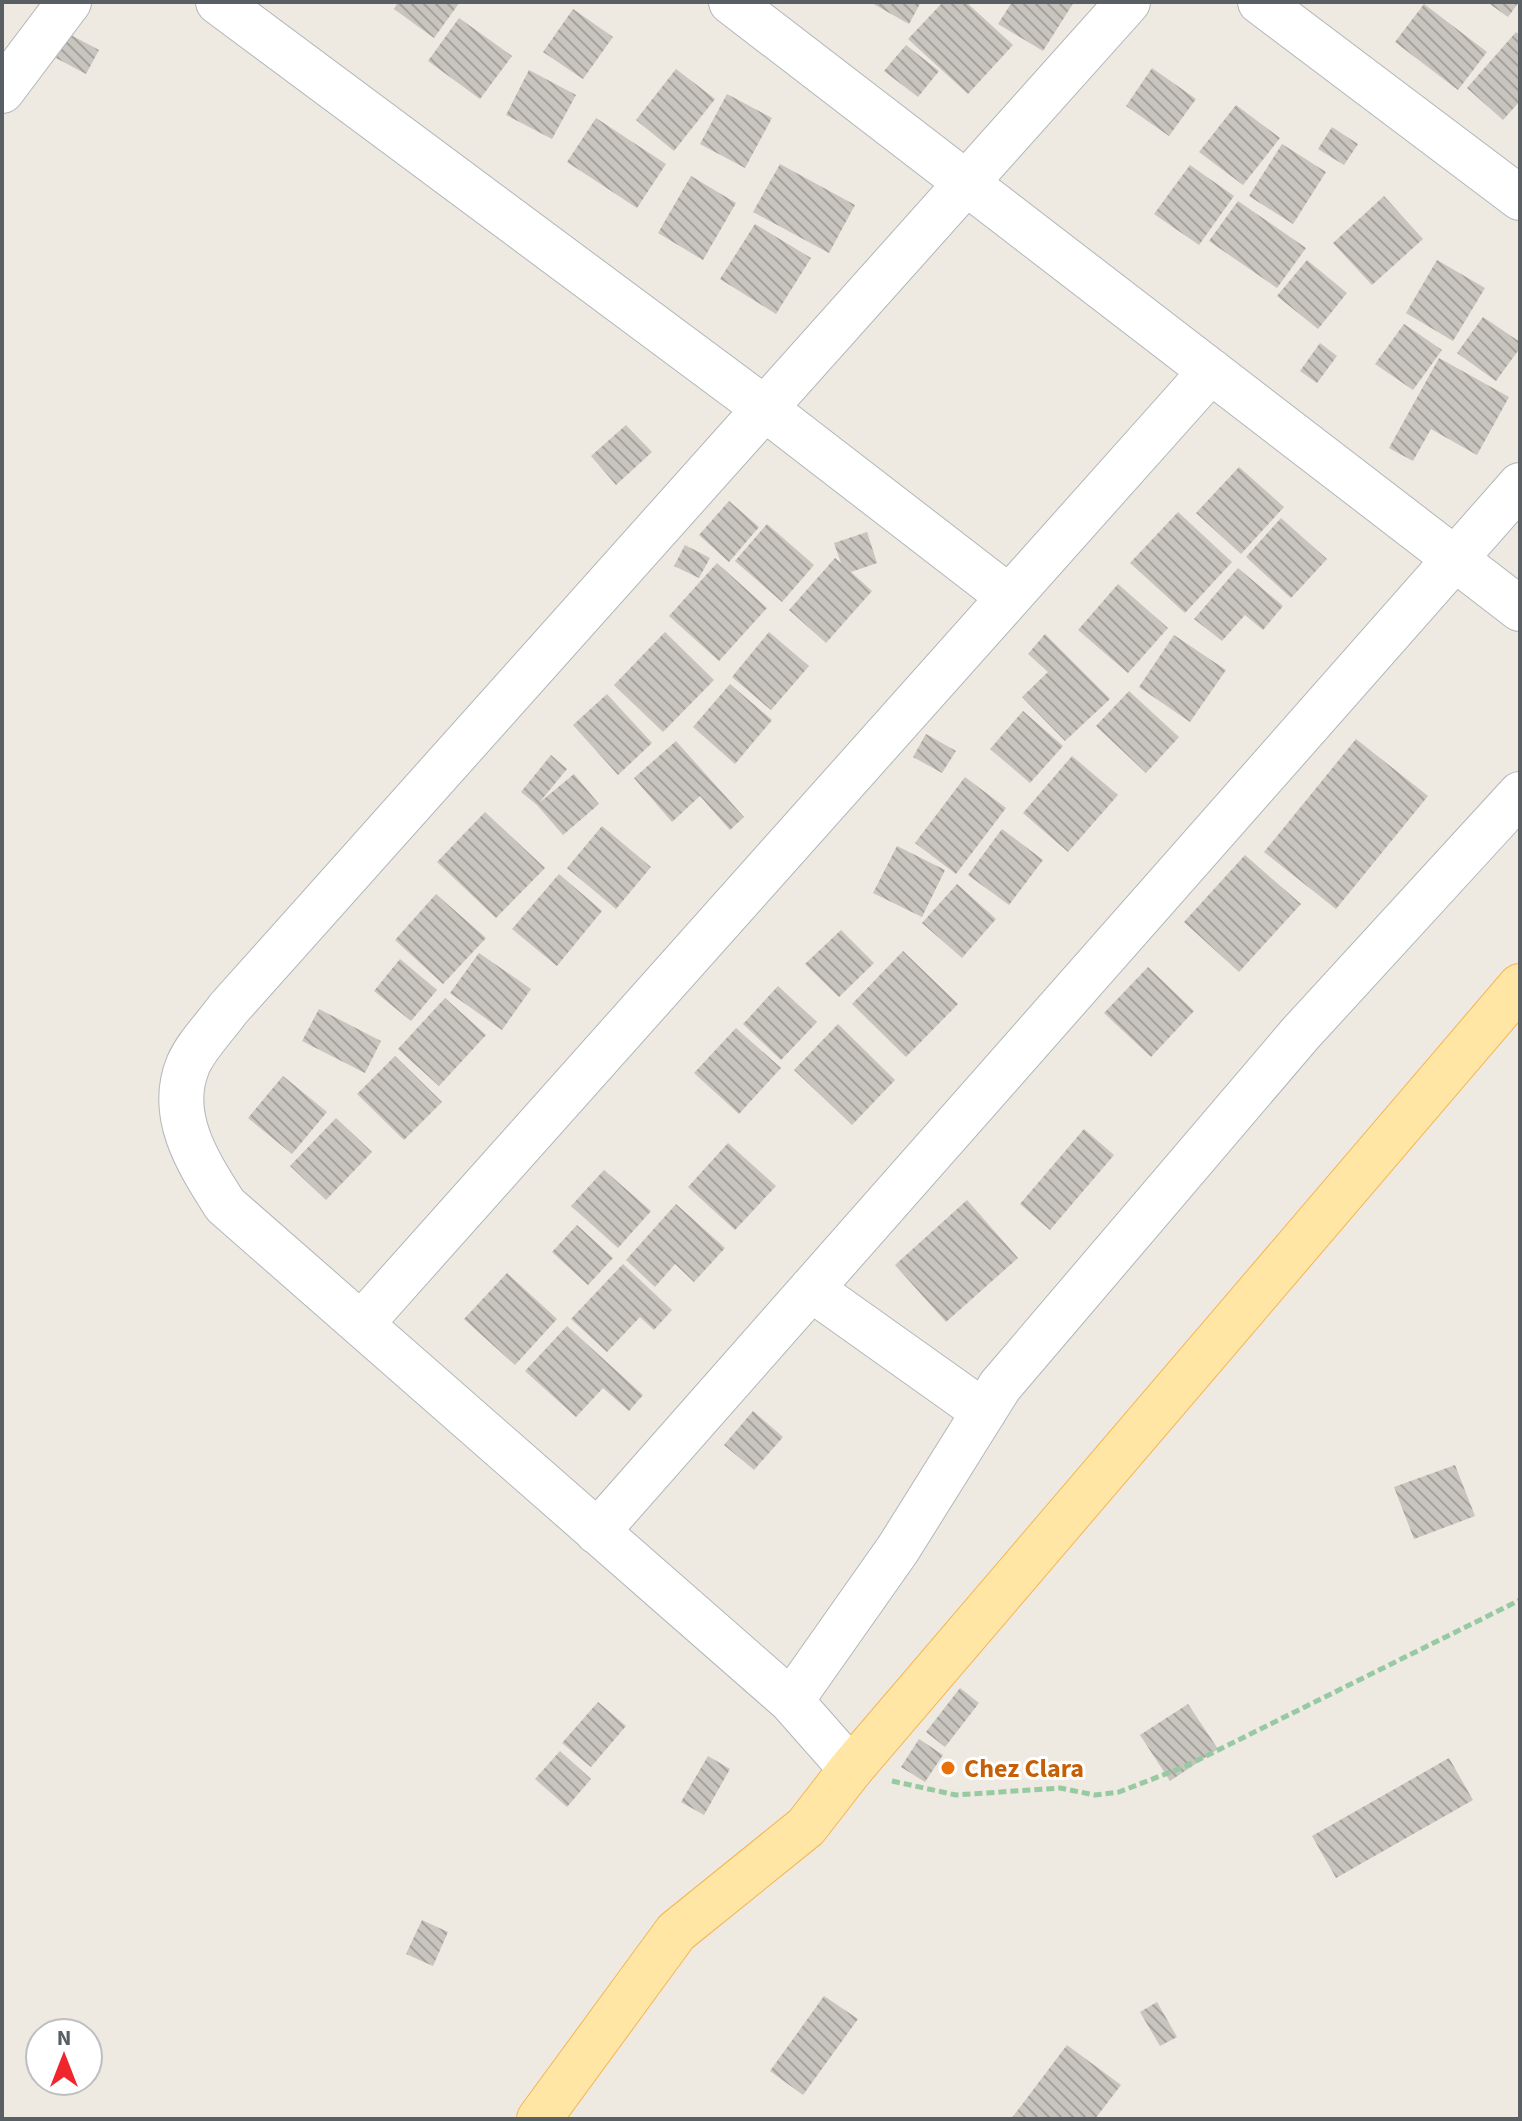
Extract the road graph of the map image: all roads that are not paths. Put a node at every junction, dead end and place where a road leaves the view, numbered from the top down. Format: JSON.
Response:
{"nodes":[{"id":1,"x":69,"y":2,"type":"edge"},
{"id":2,"x":218,"y":2,"type":"edge"},
{"id":3,"x":731,"y":2,"type":"edge"},
{"id":4,"x":1128,"y":2,"type":"edge"},
{"id":5,"x":1260,"y":2,"type":"edge"},
{"id":6,"x":2,"y":91,"type":"edge"},
{"id":7,"x":967,"y":183,"type":"junction"},
{"id":8,"x":1520,"y":198,"type":"edge"},
{"id":9,"x":1211,"y":371,"type":"junction"},
{"id":10,"x":764,"y":408,"type":"junction"},
{"id":11,"x":1520,"y":485,"type":"edge"},
{"id":12,"x":1455,"y":559,"type":"junction"},
{"id":13,"x":1009,"y":597,"type":"junction"},
{"id":14,"x":1520,"y":609,"type":"edge"},
{"id":15,"x":1520,"y":794,"type":"edge"},
{"id":16,"x":1520,"y":986,"type":"edge"},
{"id":17,"x":811,"y":1289,"type":"junction"},
{"id":18,"x":361,"y":1324,"type":"junction"},
{"id":19,"x":984,"y":1412,"type":"junction"},
{"id":20,"x":597,"y":1532,"type":"junction"},
{"id":21,"x":791,"y":1701,"type":"junction"},
{"id":22,"x":851,"y":1769,"type":"junction"},
{"id":23,"x":539,"y":2119,"type":"edge"}],
"edges":[{"from":1,"to":6,"type":"street"},
{"from":2,"to":10,"type":"street"},
{"from":3,"to":7,"type":"street"},
{"from":4,"to":7,"type":"street"},
{"from":5,"to":8,"type":"street"},
{"from":7,"to":9,"type":"street"},
{"from":7,"to":10,"type":"street"},
{"from":9,"to":12,"type":"street"},
{"from":9,"to":13,"type":"street"},
{"from":10,"to":13,"type":"street"},
{"from":10,"to":18,"type":"street"},
{"from":11,"to":12,"type":"street"},
{"from":12,"to":14,"type":"street"},
{"from":12,"to":17,"type":"street"},
{"from":13,"to":18,"type":"street"},
{"from":15,"to":19,"type":"street"},
{"from":16,"to":22,"type":"main road"},
{"from":17,"to":19,"type":"street"},
{"from":17,"to":20,"type":"street"},
{"from":18,"to":20,"type":"street"},
{"from":19,"to":21,"type":"street"},
{"from":20,"to":21,"type":"street"},
{"from":21,"to":22,"type":"street"},
{"from":22,"to":23,"type":"main road"}]}
